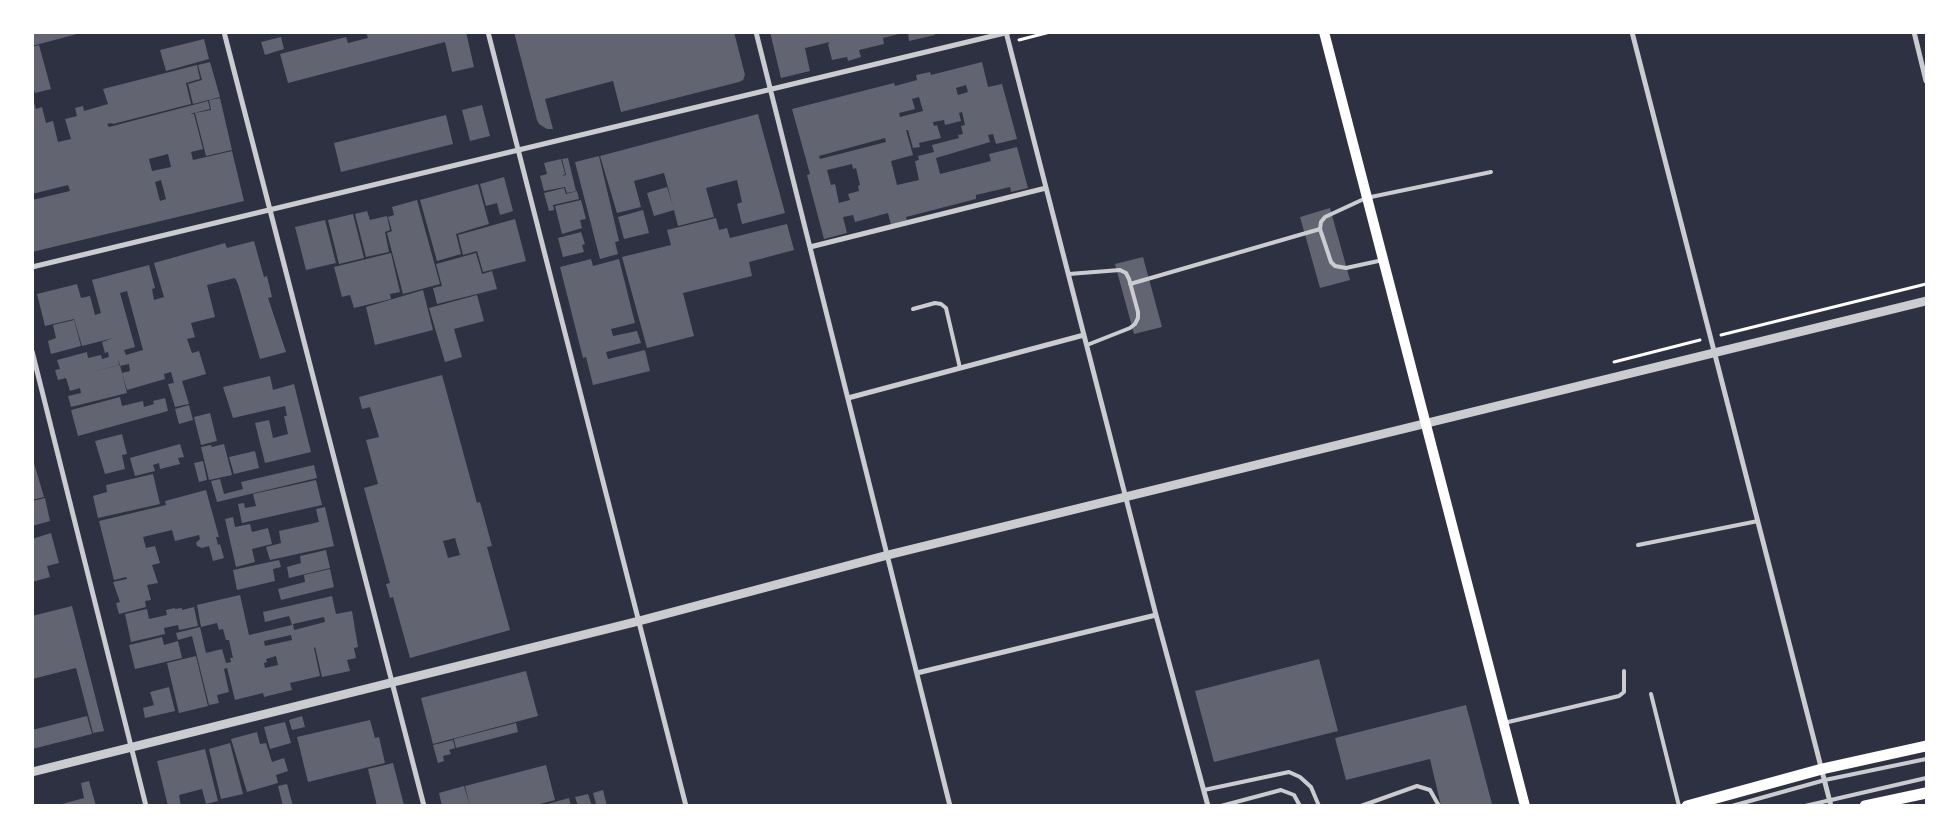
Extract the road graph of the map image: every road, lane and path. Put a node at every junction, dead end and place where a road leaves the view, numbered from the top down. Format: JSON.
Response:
{"nodes":[{"id":1,"x":224,"y":32,"type":"edge"},
{"id":2,"x":488,"y":32,"type":"edge"},
{"id":3,"x":756,"y":32,"type":"edge"},
{"id":4,"x":1050,"y":32,"type":"edge"},
{"id":5,"x":1324,"y":32,"type":"edge"},
{"id":6,"x":1632,"y":32,"type":"edge"},
{"id":7,"x":1914,"y":32,"type":"edge"},
{"id":8,"x":1007,"y":33,"type":"edge"},
{"id":9,"x":1009,"y":42,"type":"junction"},
{"id":10,"x":1926,"y":82,"type":"edge"},
{"id":11,"x":771,"y":90,"type":"junction"},
{"id":12,"x":518,"y":151,"type":"junction"},
{"id":13,"x":1491,"y":172,"type":"dead end"},
{"id":14,"x":1046,"y":188,"type":"junction"},
{"id":15,"x":1366,"y":198,"type":"junction"},
{"id":16,"x":270,"y":210,"type":"junction"},
{"id":17,"x":1320,"y":229,"type":"junction"},
{"id":18,"x":810,"y":248,"type":"junction"},
{"id":19,"x":1383,"y":260,"type":"junction"},
{"id":20,"x":32,"y":267,"type":"edge"},
{"id":21,"x":1068,"y":274,"type":"junction"},
{"id":22,"x":1130,"y":284,"type":"junction"},
{"id":23,"x":1926,"y":301,"type":"edge"},
{"id":24,"x":913,"y":309,"type":"dead end"},
{"id":25,"x":1084,"y":335,"type":"junction"},
{"id":26,"x":1087,"y":345,"type":"junction"},
{"id":27,"x":32,"y":351,"type":"edge"},
{"id":28,"x":1714,"y":352,"type":"junction"},
{"id":29,"x":960,"y":368,"type":"junction"},
{"id":30,"x":848,"y":398,"type":"junction"},
{"id":31,"x":1426,"y":422,"type":"junction"},
{"id":32,"x":1126,"y":496,"type":"junction"},
{"id":33,"x":1758,"y":521,"type":"junction"},
{"id":34,"x":1638,"y":545,"type":"dead end"},
{"id":35,"x":888,"y":555,"type":"junction"},
{"id":36,"x":1156,"y":614,"type":"junction"},
{"id":37,"x":638,"y":621,"type":"junction"},
{"id":38,"x":1624,"y":671,"type":"dead end"},
{"id":39,"x":917,"y":672,"type":"junction"},
{"id":40,"x":393,"y":682,"type":"junction"},
{"id":41,"x":1651,"y":694,"type":"dead end"},
{"id":42,"x":1504,"y":723,"type":"junction"},
{"id":43,"x":1926,"y":746,"type":"edge"},
{"id":44,"x":133,"y":748,"type":"junction"},
{"id":45,"x":1926,"y":759,"type":"edge"},
{"id":46,"x":32,"y":772,"type":"edge"},
{"id":47,"x":1824,"y":774,"type":"junction"},
{"id":48,"x":1926,"y":778,"type":"edge"},
{"id":49,"x":1204,"y":790,"type":"junction"},
{"id":50,"x":1926,"y":792,"type":"edge"},
{"id":51,"x":1830,"y":799,"type":"junction"},
{"id":52,"x":146,"y":806,"type":"edge"},
{"id":53,"x":424,"y":806,"type":"edge"},
{"id":54,"x":686,"y":806,"type":"edge"},
{"id":55,"x":950,"y":806,"type":"edge"},
{"id":56,"x":1208,"y":806,"type":"edge"},
{"id":57,"x":1221,"y":806,"type":"edge"},
{"id":58,"x":1300,"y":806,"type":"edge"},
{"id":59,"x":1319,"y":806,"type":"edge"},
{"id":60,"x":1361,"y":806,"type":"edge"},
{"id":61,"x":1439,"y":806,"type":"edge"},
{"id":62,"x":1525,"y":806,"type":"edge"},
{"id":63,"x":1679,"y":806,"type":"edge"},
{"id":64,"x":1687,"y":806,"type":"edge"},
{"id":65,"x":1732,"y":806,"type":"edge"},
{"id":66,"x":1805,"y":806,"type":"edge"},
{"id":67,"x":1831,"y":806,"type":"edge"},
{"id":68,"x":1865,"y":806,"type":"edge"}],
"edges":[{"from":1,"to":16,"type":"street"},
{"from":2,"to":12,"type":"street"},
{"from":3,"to":11,"type":"street"},
{"from":4,"to":9,"type":"path"},
{"from":5,"to":15,"type":"main road"},
{"from":6,"to":28,"type":"street"},
{"from":7,"to":10,"type":"street"},
{"from":8,"to":9,"type":"street"},
{"from":8,"to":11,"type":"street"},
{"from":9,"to":14,"type":"street"},
{"from":11,"to":12,"type":"street"},
{"from":11,"to":18,"type":"street"},
{"from":12,"to":16,"type":"street"},
{"from":12,"to":37,"type":"street"},
{"from":13,"to":15,"type":"lane"},
{"from":14,"to":18,"type":"street"},
{"from":14,"to":21,"type":"street"},
{"from":15,"to":17,"type":"lane"},
{"from":15,"to":19,"type":"main road"},
{"from":16,"to":20,"type":"street"},
{"from":16,"to":40,"type":"street"},
{"from":17,"to":19,"type":"lane"},
{"from":17,"to":22,"type":"lane"},
{"from":18,"to":30,"type":"street"},
{"from":19,"to":31,"type":"main road"},
{"from":21,"to":22,"type":"lane"},
{"from":21,"to":25,"type":"street"},
{"from":22,"to":26,"type":"lane"},
{"from":23,"to":28,"type":"street"},
{"from":24,"to":29,"type":"lane"},
{"from":25,"to":26,"type":"street"},
{"from":25,"to":29,"type":"street"},
{"from":26,"to":32,"type":"street"},
{"from":27,"to":44,"type":"street"},
{"from":28,"to":31,"type":"street"},
{"from":28,"to":33,"type":"street"},
{"from":29,"to":30,"type":"street"},
{"from":30,"to":35,"type":"street"},
{"from":31,"to":32,"type":"street"},
{"from":31,"to":42,"type":"main road"},
{"from":32,"to":35,"type":"street"},
{"from":32,"to":36,"type":"street"},
{"from":33,"to":34,"type":"lane"},
{"from":33,"to":47,"type":"street"},
{"from":35,"to":37,"type":"street"},
{"from":35,"to":39,"type":"street"},
{"from":36,"to":39,"type":"street"},
{"from":36,"to":49,"type":"street"},
{"from":37,"to":40,"type":"street"},
{"from":37,"to":54,"type":"street"},
{"from":38,"to":42,"type":"lane"},
{"from":39,"to":55,"type":"street"},
{"from":40,"to":44,"type":"street"},
{"from":40,"to":53,"type":"street"},
{"from":41,"to":63,"type":"lane"},
{"from":42,"to":62,"type":"main road"},
{"from":43,"to":47,"type":"main road"},
{"from":44,"to":46,"type":"street"},
{"from":44,"to":52,"type":"street"},
{"from":45,"to":47,"type":"lane"},
{"from":47,"to":51,"type":"street"},
{"from":47,"to":64,"type":"main road"},
{"from":47,"to":65,"type":"lane"},
{"from":48,"to":51,"type":"lane"},
{"from":49,"to":56,"type":"street"},
{"from":49,"to":59,"type":"lane"},
{"from":50,"to":68,"type":"main road"},
{"from":51,"to":66,"type":"lane"},
{"from":51,"to":67,"type":"street"},
{"from":57,"to":58,"type":"lane"},
{"from":60,"to":61,"type":"lane"}]}
